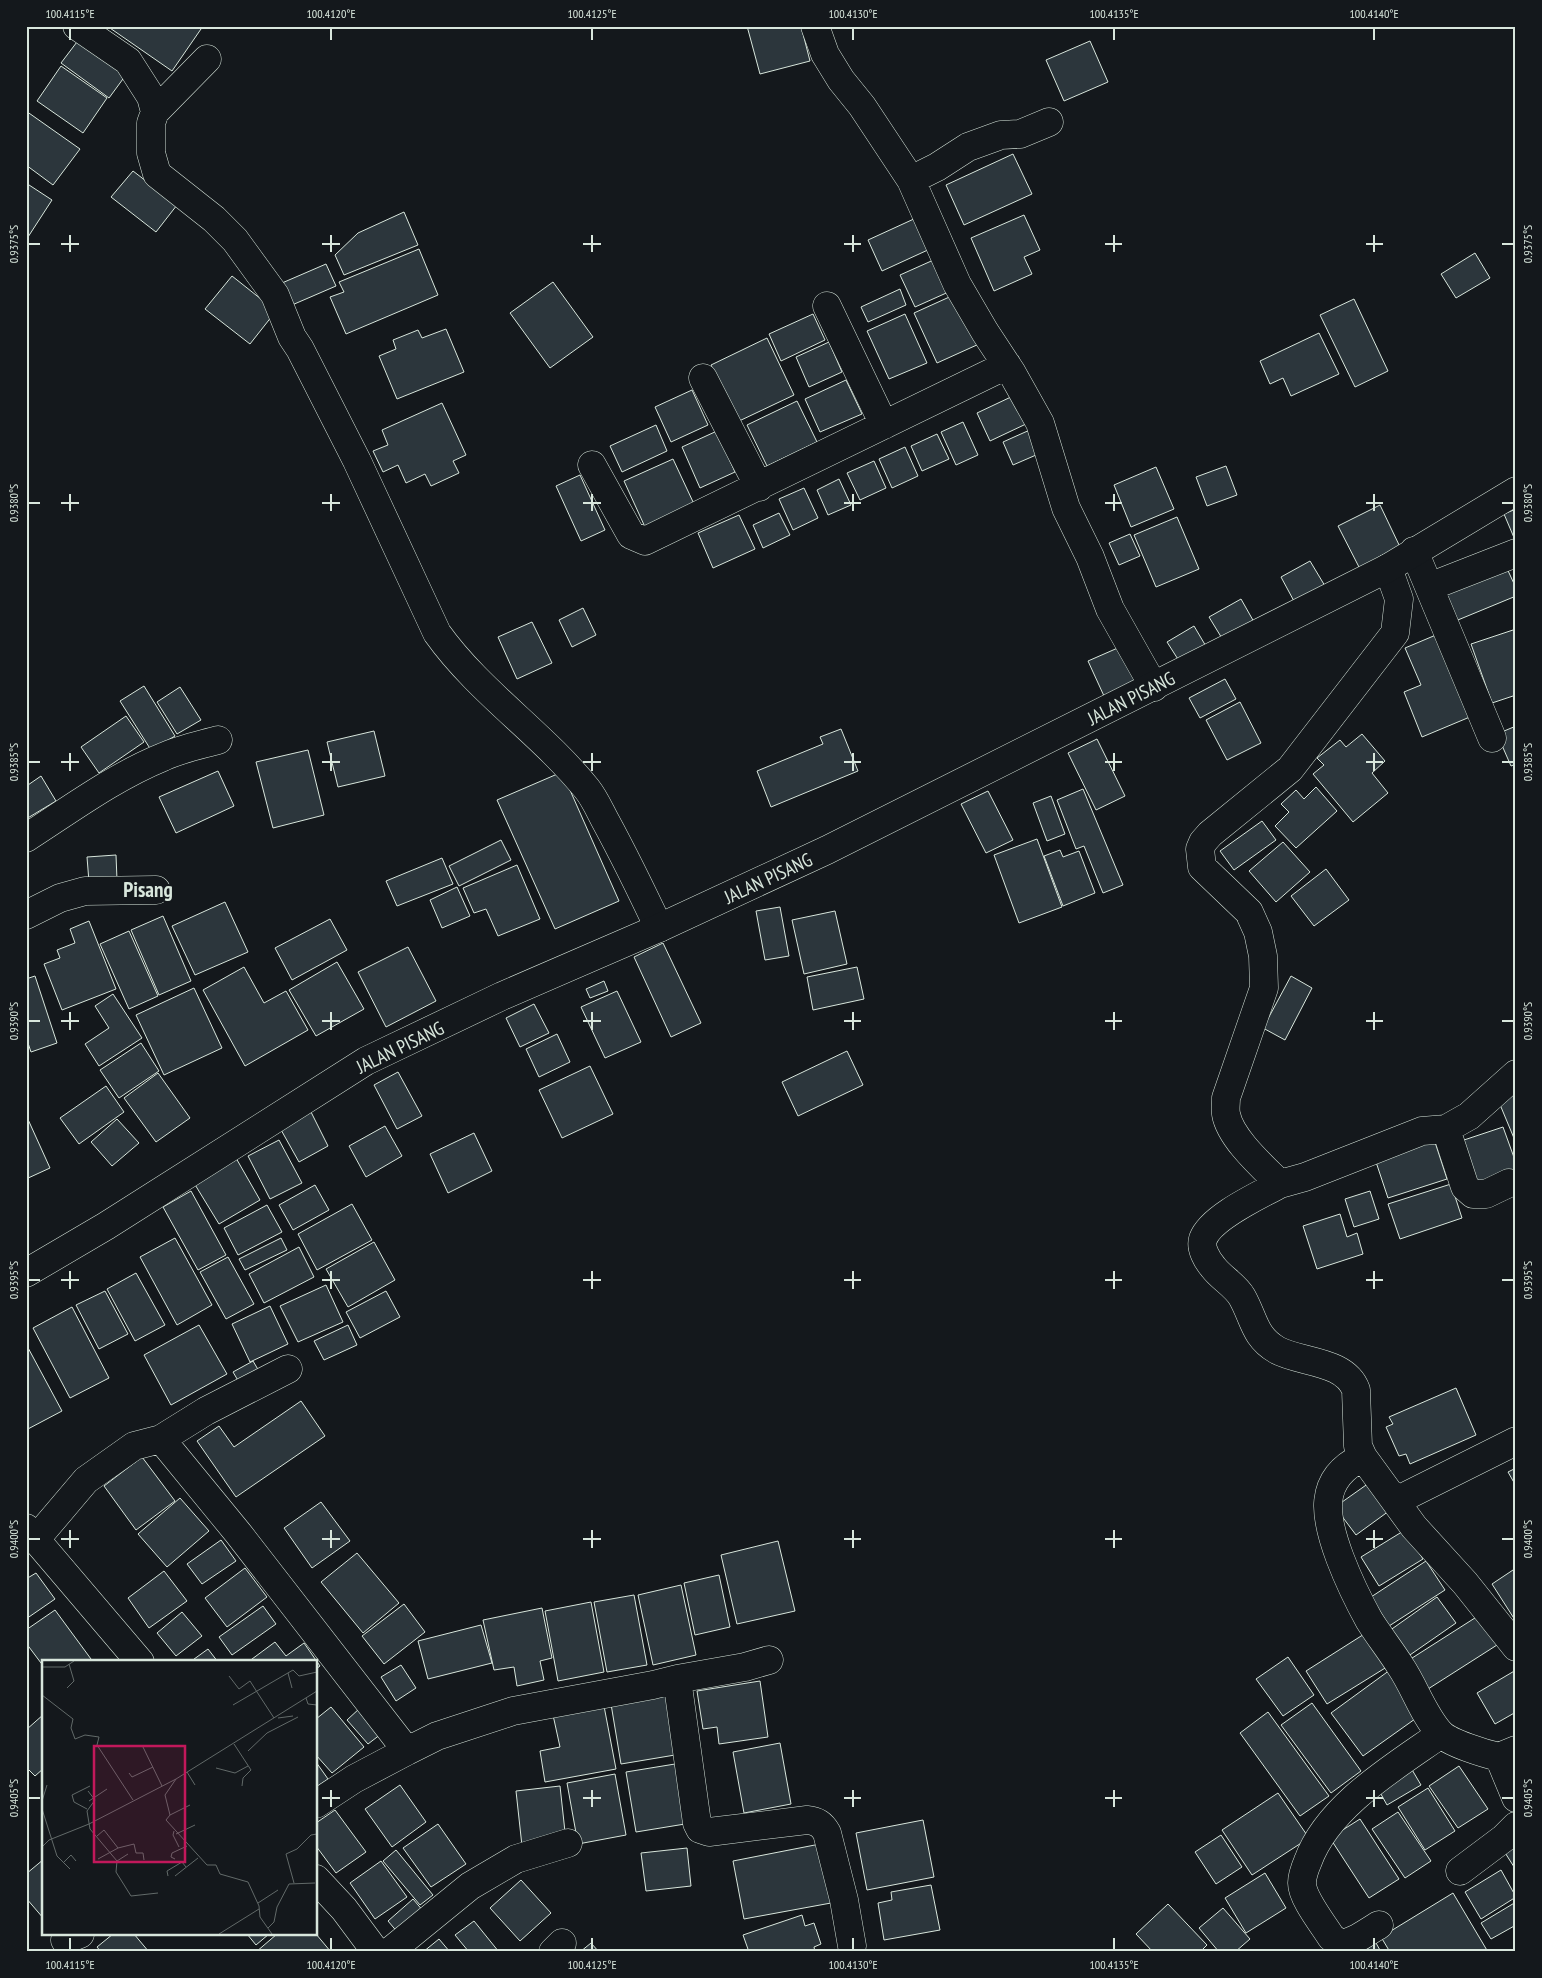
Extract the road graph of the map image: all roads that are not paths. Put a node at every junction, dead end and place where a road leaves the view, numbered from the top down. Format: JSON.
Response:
{"nodes":[{"id":1,"x":77,"y":26,"type":"edge"},
{"id":2,"x":815,"y":26,"type":"edge"},
{"id":3,"x":207,"y":59,"type":"dead end"},
{"id":4,"x":155,"y":112,"type":"junction"},
{"id":5,"x":1049,"y":122,"type":"dead end"},
{"id":6,"x":911,"y":180,"type":"junction"},
{"id":7,"x":827,"y":306,"type":"dead end"},
{"id":8,"x":1007,"y":365,"type":"junction"},
{"id":9,"x":704,"y":378,"type":"dead end"},
{"id":10,"x":884,"y":425,"type":"junction"},
{"id":11,"x":592,"y":465,"type":"dead end"},
{"id":12,"x":759,"y":487,"type":"junction"},
{"id":13,"x":1516,"y":491,"type":"edge"},
{"id":14,"x":1414,"y":552,"type":"junction"},
{"id":15,"x":1516,"y":553,"type":"edge"},
{"id":16,"x":1388,"y":568,"type":"junction"},
{"id":17,"x":1429,"y":587,"type":"junction"},
{"id":18,"x":1154,"y":687,"type":"junction"},
{"id":19,"x":1492,"y":738,"type":"dead end"},
{"id":20,"x":218,"y":740,"type":"dead end"},
{"id":21,"x":26,"y":838,"type":"edge"},
{"id":22,"x":156,"y":890,"type":"dead end"},
{"id":23,"x":26,"y":915,"type":"edge"},
{"id":24,"x":659,"y":928,"type":"junction"},
{"id":25,"x":1516,"y":1074,"type":"edge"},
{"id":26,"x":1446,"y":1129,"type":"junction"},
{"id":27,"x":1509,"y":1183,"type":"dead end"},
{"id":28,"x":1280,"y":1184,"type":"junction"},
{"id":29,"x":26,"y":1273,"type":"edge"},
{"id":30,"x":288,"y":1369,"type":"dead end"},
{"id":31,"x":161,"y":1439,"type":"junction"},
{"id":32,"x":1516,"y":1441,"type":"edge"},
{"id":33,"x":1363,"y":1457,"type":"junction"},
{"id":34,"x":1396,"y":1501,"type":"junction"},
{"id":35,"x":31,"y":1534,"type":"edge"},
{"id":36,"x":1516,"y":1647,"type":"edge"},
{"id":37,"x":138,"y":1660,"type":"edge"},
{"id":38,"x":769,"y":1660,"type":"dead end"},
{"id":39,"x":677,"y":1679,"type":"junction"},
{"id":40,"x":1441,"y":1734,"type":"junction"},
{"id":41,"x":407,"y":1751,"type":"junction"},
{"id":42,"x":1507,"y":1753,"type":"edge"},
{"id":43,"x":1516,"y":1798,"type":"edge"},
{"id":44,"x":318,"y":1803,"type":"edge"},
{"id":45,"x":1516,"y":1826,"type":"edge"},
{"id":46,"x":568,"y":1843,"type":"dead end"},
{"id":47,"x":1460,"y":1871,"type":"dead end"},
{"id":48,"x":318,"y":1881,"type":"edge"},
{"id":49,"x":1378,"y":1925,"type":"dead end"},
{"id":50,"x":852,"y":1946,"type":"dead end"},
{"id":51,"x":376,"y":1952,"type":"edge"},
{"id":52,"x":389,"y":1952,"type":"edge"}],
"edges":[{"from":1,"to":4,"type":"street"},
{"from":2,"to":6,"type":"street"},
{"from":3,"to":4,"type":"street"},
{"from":4,"to":24,"type":"street"},
{"from":5,"to":6,"type":"street"},
{"from":6,"to":8,"type":"street"},
{"from":7,"to":10,"type":"street"},
{"from":8,"to":10,"type":"street"},
{"from":8,"to":18,"type":"street"},
{"from":9,"to":12,"type":"street"},
{"from":10,"to":12,"type":"street"},
{"from":11,"to":12,"type":"street"},
{"from":13,"to":14,"type":"street","name":"JALAN PISANG"},
{"from":14,"to":16,"type":"street","name":"JALAN PISANG"},
{"from":14,"to":17,"type":"street"},
{"from":15,"to":17,"type":"street"},
{"from":16,"to":18,"type":"street","name":"JALAN PISANG"},
{"from":16,"to":28,"type":"street"},
{"from":17,"to":19,"type":"street"},
{"from":18,"to":24,"type":"street","name":"JALAN PISANG"},
{"from":20,"to":21,"type":"street"},
{"from":22,"to":23,"type":"street"},
{"from":24,"to":29,"type":"street","name":"JALAN PISANG"},
{"from":25,"to":26,"type":"street"},
{"from":26,"to":27,"type":"street"},
{"from":26,"to":28,"type":"street"},
{"from":28,"to":33,"type":"street"},
{"from":30,"to":31,"type":"street"},
{"from":31,"to":35,"type":"street"},
{"from":31,"to":41,"type":"street"},
{"from":32,"to":34,"type":"street"},
{"from":33,"to":34,"type":"street"},
{"from":33,"to":40,"type":"street"},
{"from":34,"to":36,"type":"street"},
{"from":35,"to":37,"type":"street"},
{"from":38,"to":39,"type":"street"},
{"from":39,"to":41,"type":"street"},
{"from":39,"to":50,"type":"street"},
{"from":40,"to":42,"type":"street"},
{"from":40,"to":49,"type":"street"},
{"from":41,"to":44,"type":"street"},
{"from":42,"to":43,"type":"street"},
{"from":45,"to":47,"type":"street"},
{"from":46,"to":52,"type":"street"},
{"from":48,"to":51,"type":"street"}]}
